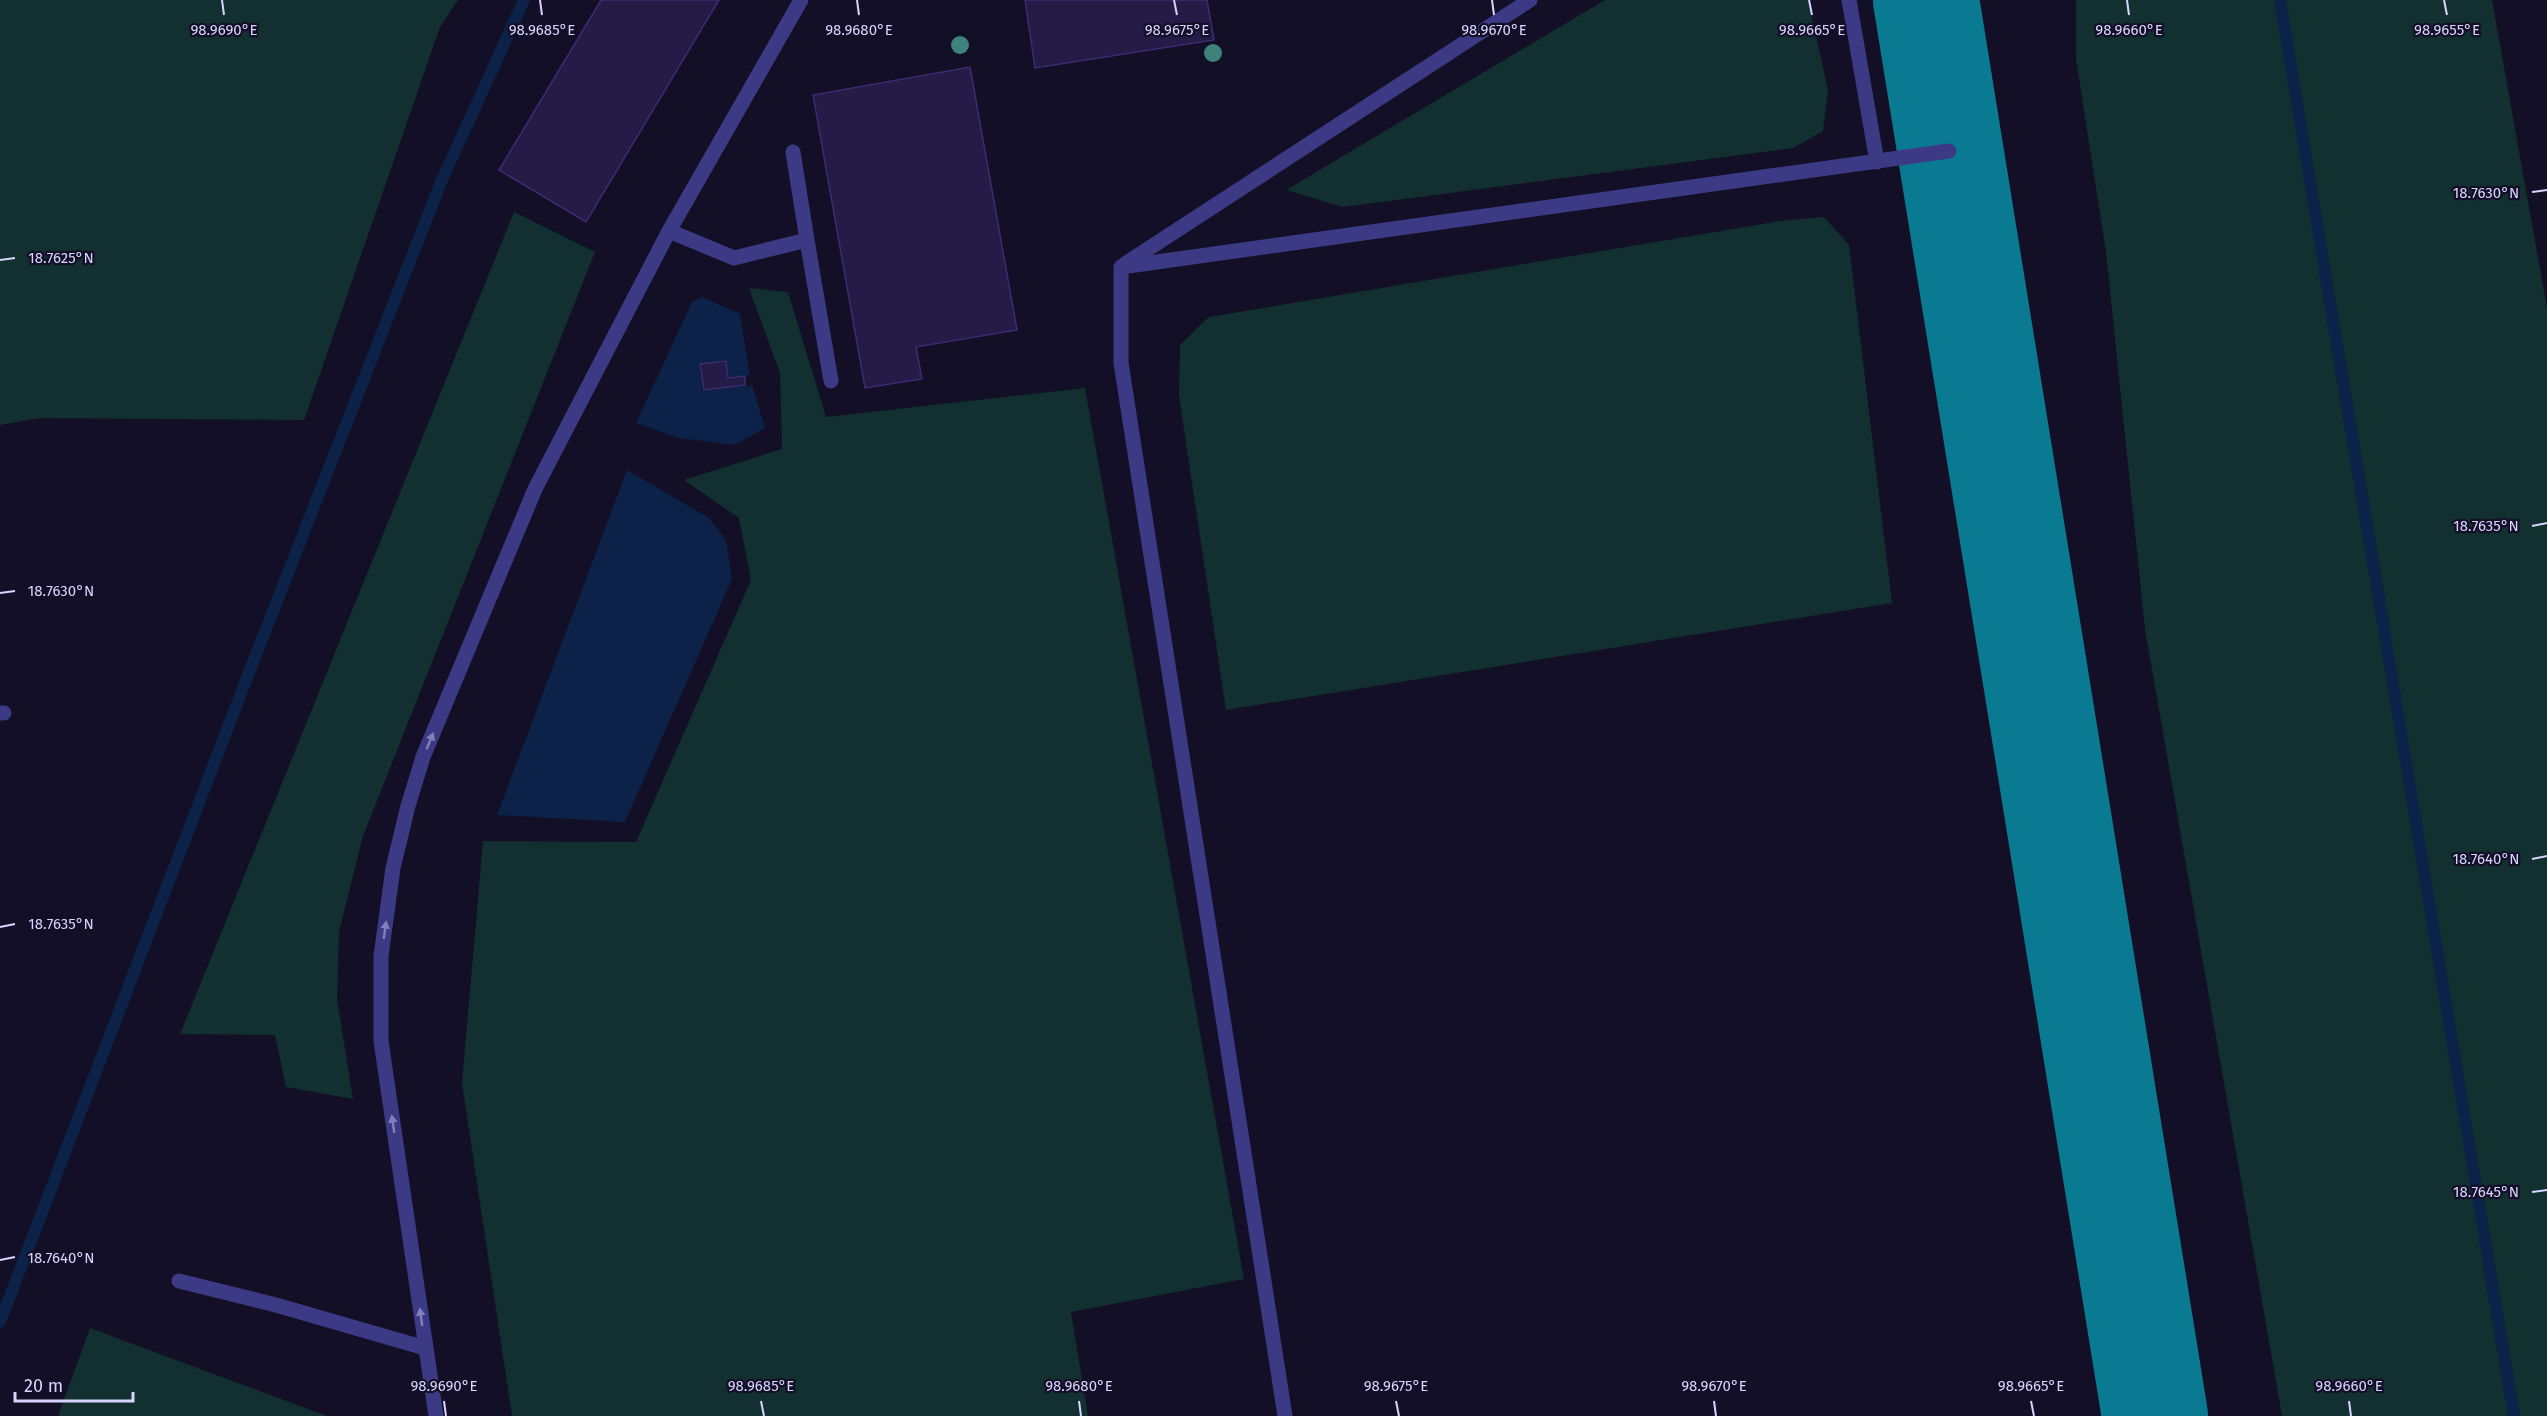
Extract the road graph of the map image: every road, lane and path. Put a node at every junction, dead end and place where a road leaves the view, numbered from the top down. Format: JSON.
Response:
{"nodes":[{"id":1,"x":801,"y":0,"type":"edge"},
{"id":2,"x":1530,"y":0,"type":"edge"},
{"id":3,"x":1850,"y":0,"type":"edge"},
{"id":4,"x":1949,"y":151,"type":"dead end"},
{"id":5,"x":793,"y":153,"type":"dead end"},
{"id":6,"x":1877,"y":162,"type":"junction"},
{"id":7,"x":669,"y":231,"type":"junction"},
{"id":8,"x":807,"y":240,"type":"junction"},
{"id":9,"x":1121,"y":267,"type":"junction"},
{"id":10,"x":831,"y":381,"type":"dead end"},
{"id":11,"x":179,"y":1281,"type":"dead end"},
{"id":12,"x":425,"y":1348,"type":"junction"},
{"id":13,"x":436,"y":1416,"type":"edge"},
{"id":14,"x":1285,"y":1416,"type":"edge"}],
"edges":[{"from":1,"to":7,"type":"lane"},
{"from":2,"to":9,"type":"lane"},
{"from":3,"to":6,"type":"lane"},
{"from":4,"to":6,"type":"lane"},
{"from":5,"to":8,"type":"lane"},
{"from":6,"to":9,"type":"lane"},
{"from":7,"to":8,"type":"lane"},
{"from":12,"to":7,"type":"lane","one_way":true},
{"from":8,"to":10,"type":"lane"},
{"from":9,"to":14,"type":"lane"},
{"from":11,"to":12,"type":"lane"},
{"from":12,"to":13,"type":"lane"}]}
